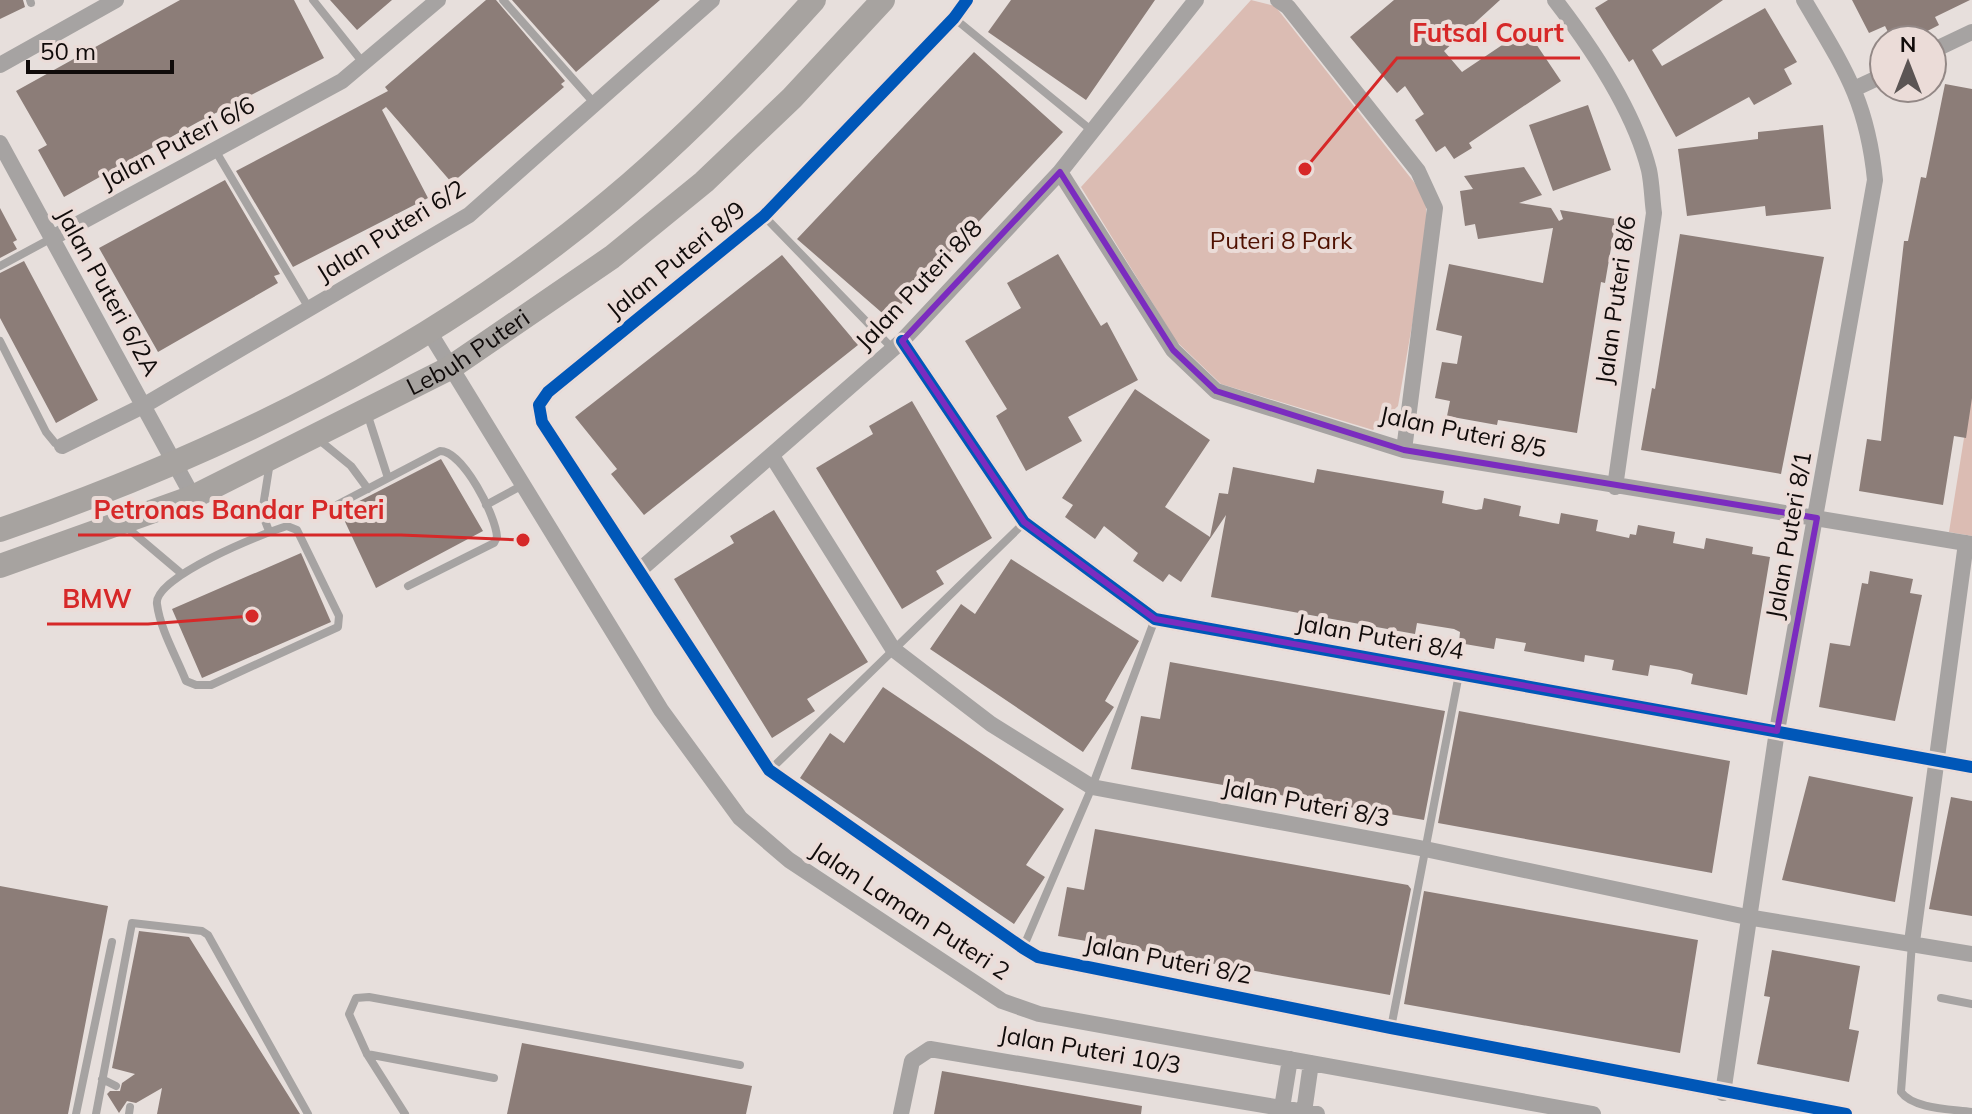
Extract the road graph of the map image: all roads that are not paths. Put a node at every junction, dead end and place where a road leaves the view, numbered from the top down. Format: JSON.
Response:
{"nodes":[{"id":1,"x":116,"y":0,"type":"edge"},
{"id":2,"x":313,"y":0,"type":"edge"},
{"id":3,"x":438,"y":0,"type":"edge"},
{"id":4,"x":503,"y":0,"type":"edge"},
{"id":5,"x":712,"y":0,"type":"edge"},
{"id":6,"x":814,"y":0,"type":"edge"},
{"id":7,"x":881,"y":0,"type":"edge"},
{"id":8,"x":967,"y":0,"type":"edge"},
{"id":9,"x":1196,"y":0,"type":"edge"},
{"id":10,"x":1278,"y":0,"type":"edge"},
{"id":11,"x":1555,"y":0,"type":"edge"},
{"id":12,"x":1804,"y":0,"type":"edge"},
{"id":13,"x":954,"y":18,"type":"junction"},
{"id":14,"x":1972,"y":32,"type":"edge"},
{"id":15,"x":1948,"y":43,"type":"edge"},
{"id":16,"x":364,"y":64,"type":"junction"},
{"id":17,"x":0,"y":65,"type":"edge"},
{"id":18,"x":1868,"y":82,"type":"edge"},
{"id":19,"x":1856,"y":88,"type":"junction"},
{"id":20,"x":595,"y":104,"type":"junction"},
{"id":21,"x":1091,"y":130,"type":"junction"},
{"id":22,"x":0,"y":143,"type":"edge"},
{"id":23,"x":215,"y":150,"type":"junction"},
{"id":24,"x":1060,"y":172,"type":"junction"},
{"id":25,"x":764,"y":216,"type":"junction"},
{"id":26,"x":52,"y":238,"type":"junction"},
{"id":27,"x":0,"y":266,"type":"edge"},
{"id":28,"x":310,"y":310,"type":"junction"},
{"id":29,"x":428,"y":330,"type":"junction"},
{"id":30,"x":0,"y":341,"type":"edge"},
{"id":31,"x":897,"y":345,"type":"junction"},
{"id":32,"x":450,"y":368,"type":"junction"},
{"id":33,"x":143,"y":406,"type":"junction"},
{"id":34,"x":367,"y":412,"type":"junction"},
{"id":35,"x":314,"y":436,"type":"junction"},
{"id":36,"x":62,"y":446,"type":"joint"},
{"id":37,"x":1404,"y":450,"type":"junction"},
{"id":38,"x":772,"y":456,"type":"junction"},
{"id":39,"x":271,"y":457,"type":"junction"},
{"id":40,"x":174,"y":463,"type":"junction"},
{"id":41,"x":388,"y":478,"type":"junction"},
{"id":42,"x":521,"y":486,"type":"junction"},
{"id":43,"x":1615,"y":487,"type":"junction"},
{"id":44,"x":368,"y":489,"type":"junction"},
{"id":45,"x":193,"y":497,"type":"junction"},
{"id":46,"x":486,"y":505,"type":"junction"},
{"id":47,"x":329,"y":509,"type":"dead end"},
{"id":48,"x":1817,"y":518,"type":"junction"},
{"id":49,"x":1024,"y":522,"type":"junction"},
{"id":50,"x":121,"y":523,"type":"junction"},
{"id":51,"x":0,"y":530,"type":"edge"},
{"id":52,"x":269,"y":531,"type":"junction"},
{"id":53,"x":1969,"y":543,"type":"edge"},
{"id":54,"x":0,"y":566,"type":"edge"},
{"id":55,"x":641,"y":569,"type":"junction"},
{"id":56,"x":182,"y":574,"type":"junction"},
{"id":57,"x":408,"y":586,"type":"dead end"},
{"id":58,"x":1155,"y":619,"type":"junction"},
{"id":59,"x":896,"y":650,"type":"junction"},
{"id":60,"x":1459,"y":674,"type":"junction"},
{"id":61,"x":1777,"y":731,"type":"junction"},
{"id":62,"x":1934,"y":761,"type":"junction"},
{"id":63,"x":1972,"y":767,"type":"edge"},
{"id":64,"x":770,"y":771,"type":"junction"},
{"id":65,"x":1092,"y":787,"type":"junction"},
{"id":66,"x":1425,"y":849,"type":"junction"},
{"id":67,"x":1747,"y":917,"type":"junction"},
{"id":68,"x":112,"y":942,"type":"dead end"},
{"id":69,"x":1912,"y":942,"type":"junction"},
{"id":70,"x":1023,"y":948,"type":"junction"},
{"id":71,"x":1972,"y":954,"type":"edge"},
{"id":72,"x":1941,"y":998,"type":"dead end"},
{"id":73,"x":1972,"y":1004,"type":"edge"},
{"id":74,"x":1391,"y":1028,"type":"junction"},
{"id":75,"x":367,"y":1054,"type":"junction"},
{"id":76,"x":1290,"y":1059,"type":"junction"},
{"id":77,"x":1311,"y":1063,"type":"junction"},
{"id":78,"x":740,"y":1065,"type":"dead end"},
{"id":79,"x":494,"y":1078,"type":"dead end"},
{"id":80,"x":102,"y":1079,"type":"junction"},
{"id":81,"x":116,"y":1086,"type":"dead end"},
{"id":82,"x":1723,"y":1093,"type":"junction"},
{"id":83,"x":1284,"y":1111,"type":"edge"},
{"id":84,"x":1972,"y":1112,"type":"edge"},
{"id":85,"x":1306,"y":1113,"type":"edge"},
{"id":86,"x":76,"y":1114,"type":"edge"},
{"id":87,"x":96,"y":1114,"type":"edge"},
{"id":88,"x":308,"y":1114,"type":"edge"},
{"id":89,"x":405,"y":1114,"type":"edge"},
{"id":90,"x":901,"y":1114,"type":"edge"},
{"id":91,"x":1593,"y":1114,"type":"edge"},
{"id":92,"x":1846,"y":1114,"type":"edge"}],
"edges":[{"from":1,"to":17,"type":"street"},
{"from":2,"to":16,"type":"lane"},
{"from":3,"to":16,"type":"street","name":"Jalan Puteri 6/6"},
{"from":4,"to":20,"type":"lane"},
{"from":5,"to":20,"type":"street","name":"Jalan Puteri 6/2"},
{"from":6,"to":29,"type":"main road","name":"Lebuh Puteri"},
{"from":7,"to":32,"type":"main road","name":"Lebuh Puteri"},
{"from":8,"to":13,"type":"street","name":"Jalan Puteri 8/9"},
{"from":9,"to":21,"type":"street","name":"Jalan Puteri 8/8"},
{"from":10,"to":37,"type":"street"},
{"from":11,"to":43,"type":"street","name":"Jalan Puteri 8/6"},
{"from":12,"to":19,"type":"street","name":"Jalan Puteri 8/1"},
{"from":13,"to":21,"type":"lane"},
{"from":13,"to":25,"type":"street","name":"Jalan Puteri 8/9"},
{"from":14,"to":15,"type":"street"},
{"from":16,"to":23,"type":"street","name":"Jalan Puteri 6/6"},
{"from":18,"to":19,"type":"street"},
{"from":19,"to":48,"type":"street","name":"Jalan Puteri 8/1"},
{"from":20,"to":28,"type":"street","name":"Jalan Puteri 6/2"},
{"from":21,"to":24,"type":"street","name":"Jalan Puteri 8/8"},
{"from":22,"to":26,"type":"street","name":"Jalan Puteri 6/2A"},
{"from":23,"to":26,"type":"street","name":"Jalan Puteri 6/6"},
{"from":23,"to":28,"type":"lane"},
{"from":24,"to":31,"type":"street","name":"Jalan Puteri 8/8"},
{"from":24,"to":37,"type":"street","name":"Jalan Puteri 8/5"},
{"from":25,"to":31,"type":"lane"},
{"from":25,"to":55,"type":"street","name":"Jalan Puteri 8/9"},
{"from":26,"to":27,"type":"lane"},
{"from":26,"to":33,"type":"street","name":"Jalan Puteri 6/2A"},
{"from":28,"to":33,"type":"street","name":"Jalan Puteri 6/2"},
{"from":29,"to":32,"type":"street","name":"Jalan Laman Puteri 2"},
{"from":29,"to":40,"type":"main road","name":"Lebuh Puteri"},
{"from":30,"to":36,"type":"lane"},
{"from":31,"to":38,"type":"street","name":"Jalan Puteri 8/8"},
{"from":31,"to":49,"type":"street","name":"Jalan Puteri 8/4"},
{"from":32,"to":34,"type":"main road","name":"Lebuh Puteri"},
{"from":32,"to":42,"type":"street","name":"Jalan Laman Puteri 2"},
{"from":33,"to":36,"type":"street","name":"Jalan Puteri 6/2"},
{"from":33,"to":40,"type":"street","name":"Jalan Puteri 6/2A"},
{"from":34,"to":35,"type":"main road","name":"Lebuh Puteri"},
{"from":34,"to":41,"type":"lane"},
{"from":35,"to":39,"type":"main road","name":"Lebuh Puteri"},
{"from":35,"to":44,"type":"lane"},
{"from":37,"to":43,"type":"street","name":"Jalan Puteri 8/5"},
{"from":38,"to":55,"type":"street","name":"Jalan Puteri 8/8"},
{"from":38,"to":59,"type":"street","name":"Jalan Puteri 8/3"},
{"from":39,"to":45,"type":"main road","name":"Lebuh Puteri"},
{"from":39,"to":52,"type":"lane"},
{"from":40,"to":45,"type":"street","name":"Jalan Puteri 6/2A"},
{"from":40,"to":51,"type":"main road","name":"Lebuh Puteri"},
{"from":41,"to":44,"type":"lane"},
{"from":41,"to":46,"type":"lane"},
{"from":42,"to":46,"type":"lane"},
{"from":42,"to":76,"type":"street","name":"Jalan Laman Puteri 2"},
{"from":43,"to":48,"type":"street","name":"Jalan Puteri 8/5"},
{"from":44,"to":47,"type":"lane"},
{"from":45,"to":50,"type":"main road","name":"Lebuh Puteri"},
{"from":46,"to":57,"type":"lane"},
{"from":48,"to":53,"type":"street","name":"Jalan Puteri 8/5"},
{"from":48,"to":61,"type":"street","name":"Jalan Puteri 8/1"},
{"from":49,"to":58,"type":"street","name":"Jalan Puteri 8/4"},
{"from":49,"to":59,"type":"lane"},
{"from":50,"to":54,"type":"main road","name":"Lebuh Puteri"},
{"from":50,"to":56,"type":"lane"},
{"from":52,"to":56,"type":"lane"},
{"from":52,"to":56,"type":"lane"},
{"from":53,"to":62,"type":"street"},
{"from":55,"to":64,"type":"street","name":"Jalan Puteri 8/2"},
{"from":58,"to":60,"type":"street","name":"Jalan Puteri 8/4"},
{"from":58,"to":65,"type":"lane"},
{"from":59,"to":64,"type":"lane"},
{"from":59,"to":65,"type":"street","name":"Jalan Puteri 8/3"},
{"from":60,"to":61,"type":"street","name":"Jalan Puteri 8/4"},
{"from":60,"to":66,"type":"lane"},
{"from":61,"to":62,"type":"street","name":"Jalan Puteri 8/4"},
{"from":61,"to":67,"type":"street","name":"Jalan Puteri 8/1"},
{"from":62,"to":63,"type":"street","name":"Jalan Puteri 8/4"},
{"from":62,"to":69,"type":"street"},
{"from":64,"to":70,"type":"street","name":"Jalan Puteri 8/2"},
{"from":65,"to":66,"type":"street","name":"Jalan Puteri 8/3"},
{"from":65,"to":70,"type":"lane"},
{"from":66,"to":67,"type":"street","name":"Jalan Puteri 8/3"},
{"from":66,"to":74,"type":"lane"},
{"from":67,"to":69,"type":"street","name":"Jalan Puteri 8/3"},
{"from":67,"to":82,"type":"street","name":"Jalan Puteri 8/1"},
{"from":68,"to":86,"type":"lane"},
{"from":69,"to":71,"type":"street","name":"Jalan Puteri 8/3"},
{"from":69,"to":84,"type":"lane"},
{"from":70,"to":74,"type":"street","name":"Jalan Puteri 8/2"},
{"from":72,"to":73,"type":"lane"},
{"from":74,"to":82,"type":"street","name":"Jalan Puteri 8/2"},
{"from":75,"to":78,"type":"lane"},
{"from":75,"to":79,"type":"lane"},
{"from":75,"to":89,"type":"lane"},
{"from":76,"to":77,"type":"street","name":"Jalan Laman Puteri 2"},
{"from":76,"to":83,"type":"street"},
{"from":77,"to":85,"type":"street"},
{"from":77,"to":91,"type":"street","name":"Jalan Laman Puteri 2"},
{"from":80,"to":81,"type":"lane"},
{"from":80,"to":87,"type":"lane"},
{"from":80,"to":88,"type":"lane"},
{"from":82,"to":92,"type":"street","name":"Jalan Puteri 8/2"},
{"from":83,"to":85,"type":"street","name":"Jalan Puteri 10/3"},
{"from":83,"to":90,"type":"street","name":"Jalan Puteri 10/3"}]}
